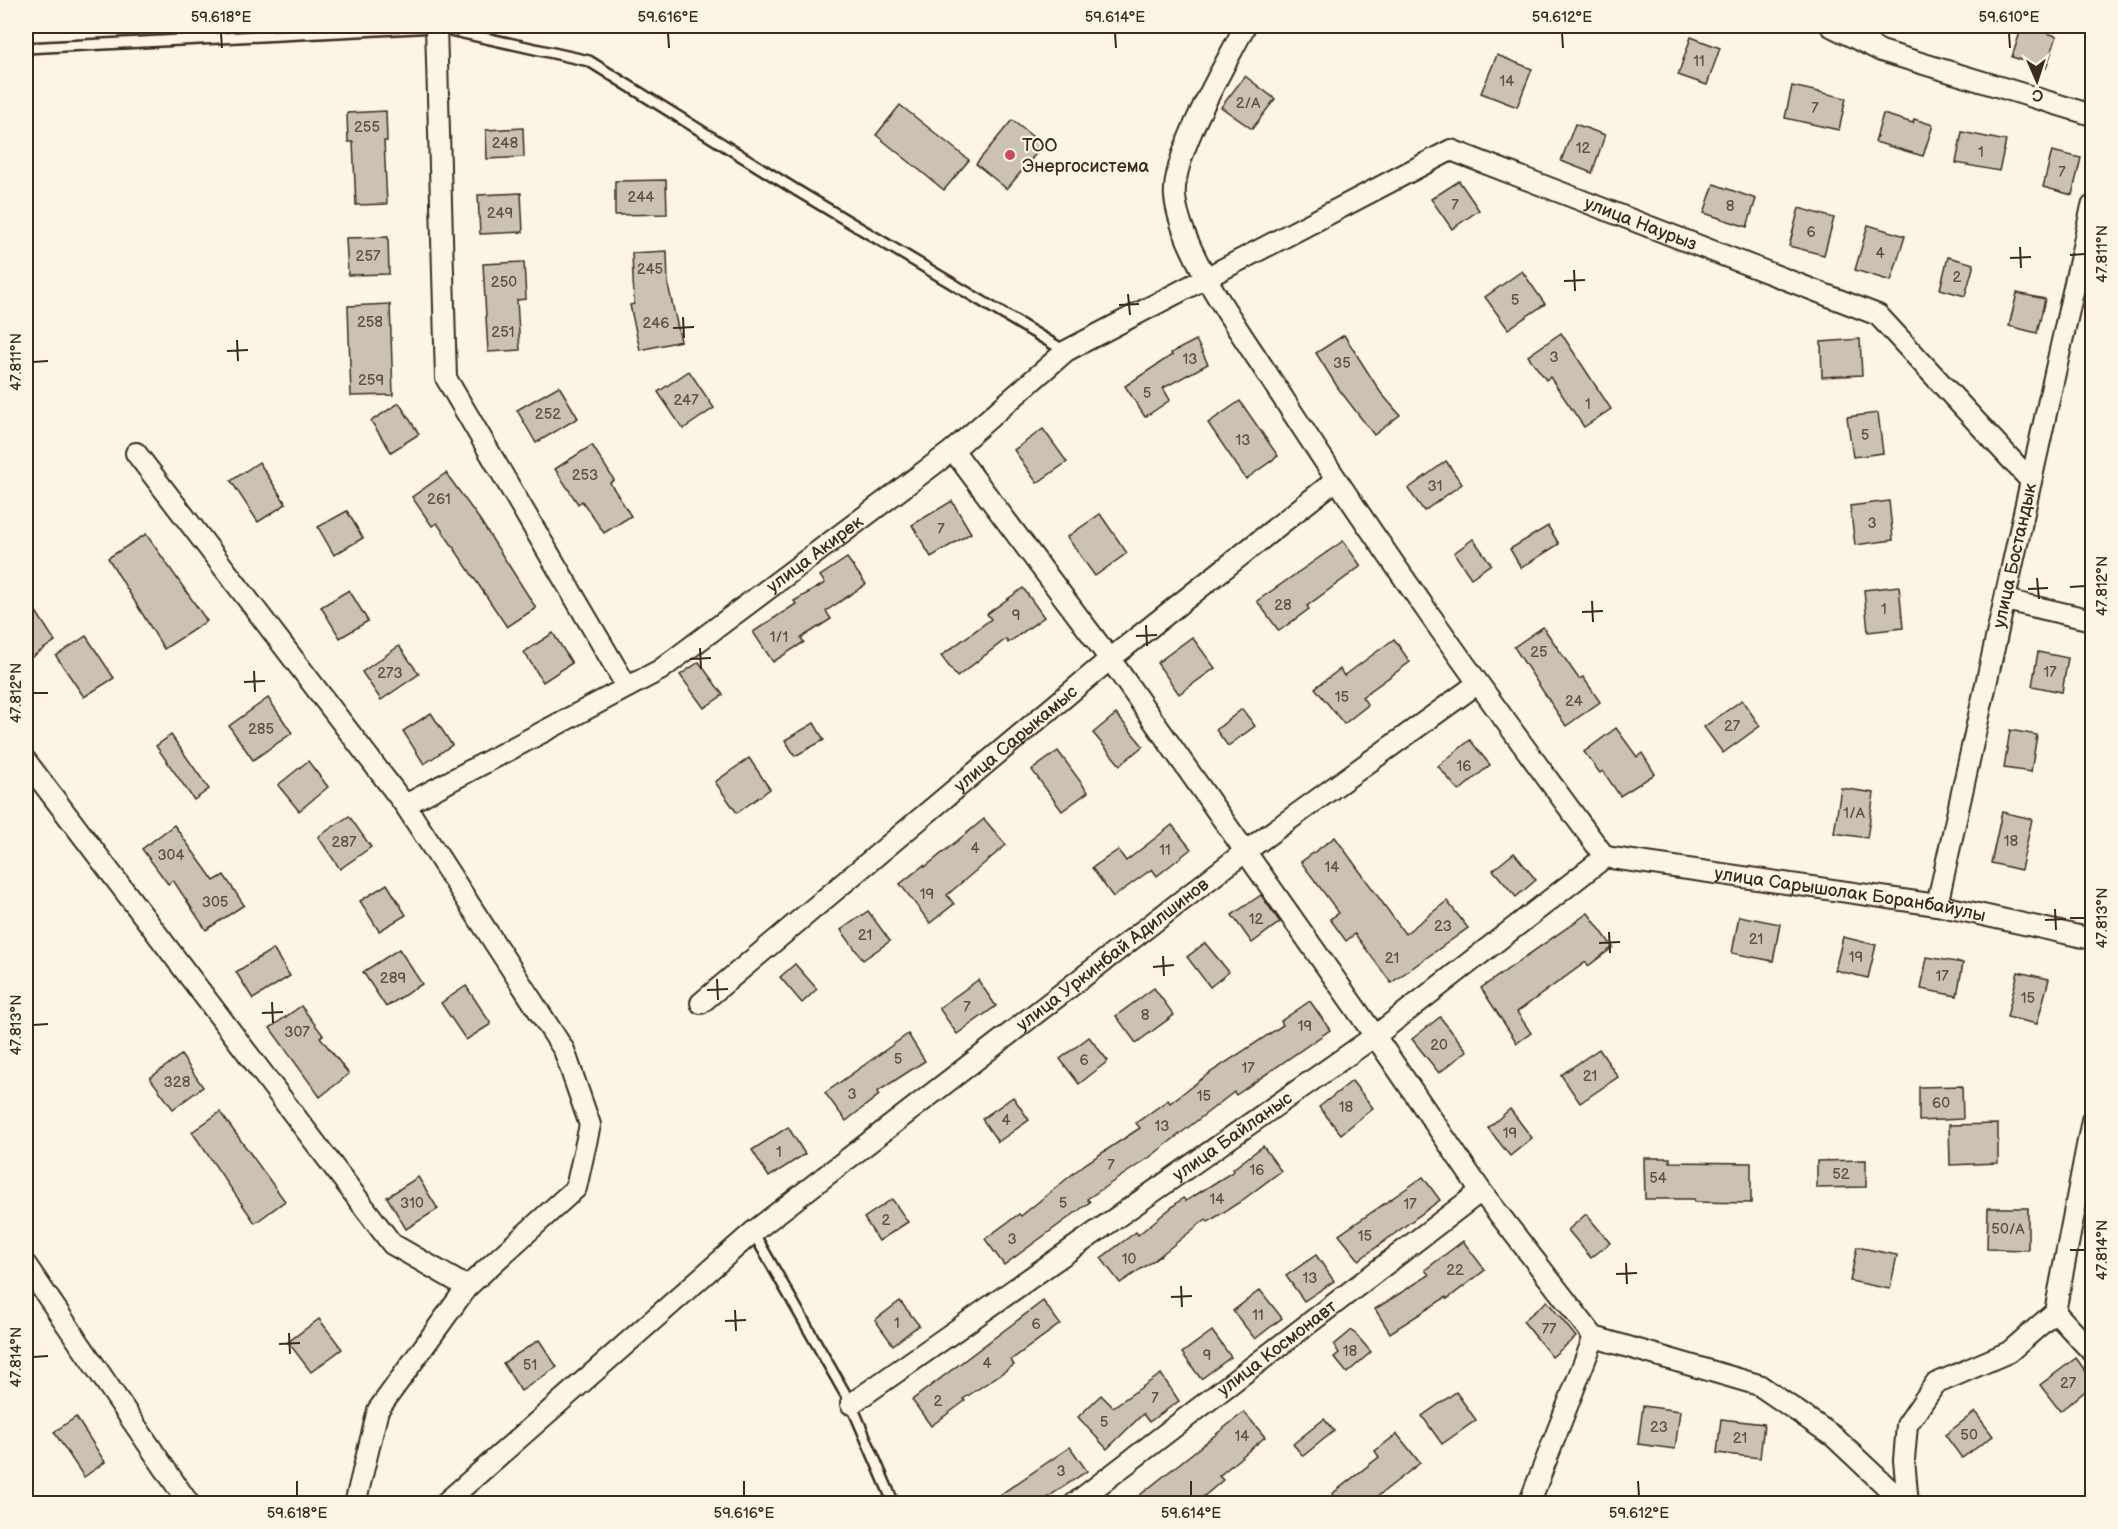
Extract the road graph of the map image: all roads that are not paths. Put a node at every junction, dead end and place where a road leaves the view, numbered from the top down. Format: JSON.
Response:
{"nodes":[{"id":1,"x":436,"y":26,"type":"edge"},
{"id":2,"x":1245,"y":26,"type":"edge"},
{"id":3,"x":1831,"y":26,"type":"edge"},
{"id":4,"x":26,"y":48,"type":"edge"},
{"id":5,"x":2092,"y":116,"type":"edge"},
{"id":6,"x":2092,"y":207,"type":"edge"},
{"id":7,"x":1205,"y":278,"type":"junction"},
{"id":8,"x":1066,"y":351,"type":"junction"},
{"id":9,"x":953,"y":450,"type":"junction"},
{"id":10,"x":136,"y":453,"type":"dead end"},
{"id":11,"x":1336,"y":480,"type":"junction"},
{"id":12,"x":2031,"y":481,"type":"junction"},
{"id":13,"x":2005,"y":600,"type":"junction"},
{"id":14,"x":2092,"y":620,"type":"edge"},
{"id":15,"x":1110,"y":659,"type":"junction"},
{"id":16,"x":1477,"y":684,"type":"junction"},
{"id":17,"x":627,"y":687,"type":"junction"},
{"id":18,"x":28,"y":769,"type":"edge"},
{"id":19,"x":405,"y":805,"type":"junction"},
{"id":20,"x":1246,"y":851,"type":"junction"},
{"id":21,"x":1605,"y":856,"type":"junction"},
{"id":22,"x":1938,"y":905,"type":"junction"},
{"id":23,"x":2092,"y":939,"type":"edge"},
{"id":24,"x":700,"y":1003,"type":"dead end"},
{"id":25,"x":1376,"y":1036,"type":"junction"},
{"id":26,"x":2092,"y":1120,"type":"edge"},
{"id":27,"x":1481,"y":1191,"type":"junction"},
{"id":28,"x":753,"y":1232,"type":"junction"},
{"id":29,"x":26,"y":1265,"type":"edge"},
{"id":30,"x":467,"y":1287,"type":"junction"},
{"id":31,"x":2055,"y":1312,"type":"junction"},
{"id":32,"x":1594,"y":1337,"type":"junction"},
{"id":33,"x":2092,"y":1352,"type":"edge"},
{"id":34,"x":851,"y":1404,"type":"junction"},
{"id":35,"x":189,"y":1503,"type":"edge"},
{"id":36,"x":355,"y":1503,"type":"edge"},
{"id":37,"x":444,"y":1503,"type":"edge"},
{"id":38,"x":894,"y":1503,"type":"edge"},
{"id":39,"x":1074,"y":1503,"type":"edge"},
{"id":40,"x":1529,"y":1503,"type":"edge"},
{"id":41,"x":1906,"y":1503,"type":"edge"}],
"edges":[{"from":1,"to":4,"type":"lane"},
{"from":1,"to":8,"type":"lane"},
{"from":1,"to":17,"type":"street"},
{"from":2,"to":7,"type":"street"},
{"from":3,"to":5,"type":"street"},
{"from":6,"to":12,"type":"street","name":"улица Бостандык"},
{"from":7,"to":8,"type":"street","name":"улица Акирек"},
{"from":7,"to":11,"type":"street"},
{"from":7,"to":12,"type":"street","name":"улица Наурыз"},
{"from":8,"to":9,"type":"street","name":"улица Акирек"},
{"from":9,"to":15,"type":"street"},
{"from":9,"to":17,"type":"street","name":"улица Акирек"},
{"from":10,"to":19,"type":"street"},
{"from":11,"to":15,"type":"street","name":"улица Сарыкамыс"},
{"from":11,"to":16,"type":"street"},
{"from":12,"to":13,"type":"street","name":"улица Бостандык"},
{"from":13,"to":14,"type":"street"},
{"from":13,"to":22,"type":"street","name":"улица Бостандык"},
{"from":15,"to":20,"type":"street"},
{"from":15,"to":24,"type":"street","name":"улица Сарыкамыс"},
{"from":16,"to":20,"type":"street","name":"улица Уркинбай Адилшинов"},
{"from":16,"to":21,"type":"street"},
{"from":17,"to":19,"type":"street","name":"улица Акирек"},
{"from":18,"to":30,"type":"street"},
{"from":19,"to":30,"type":"street"},
{"from":20,"to":25,"type":"street"},
{"from":20,"to":28,"type":"street","name":"улица Уркинбай Адилшинов"},
{"from":21,"to":22,"type":"street","name":"улица Сарышолак Боранбайулы"},
{"from":21,"to":25,"type":"street","name":"улица Байланыс"},
{"from":22,"to":23,"type":"street","name":"улица Сарышолак Боранбайулы"},
{"from":25,"to":27,"type":"street"},
{"from":25,"to":34,"type":"street","name":"улица Байланыс"},
{"from":26,"to":31,"type":"street"},
{"from":27,"to":32,"type":"street"},
{"from":27,"to":39,"type":"street","name":"улица Космонавт"},
{"from":28,"to":34,"type":"lane"},
{"from":28,"to":37,"type":"street","name":"улица Уркинбай Адилшинов"},
{"from":29,"to":35,"type":"street"},
{"from":30,"to":36,"type":"street"},
{"from":31,"to":33,"type":"street"},
{"from":31,"to":41,"type":"street"},
{"from":32,"to":40,"type":"street"},
{"from":32,"to":41,"type":"street"},
{"from":34,"to":38,"type":"lane"}]}
